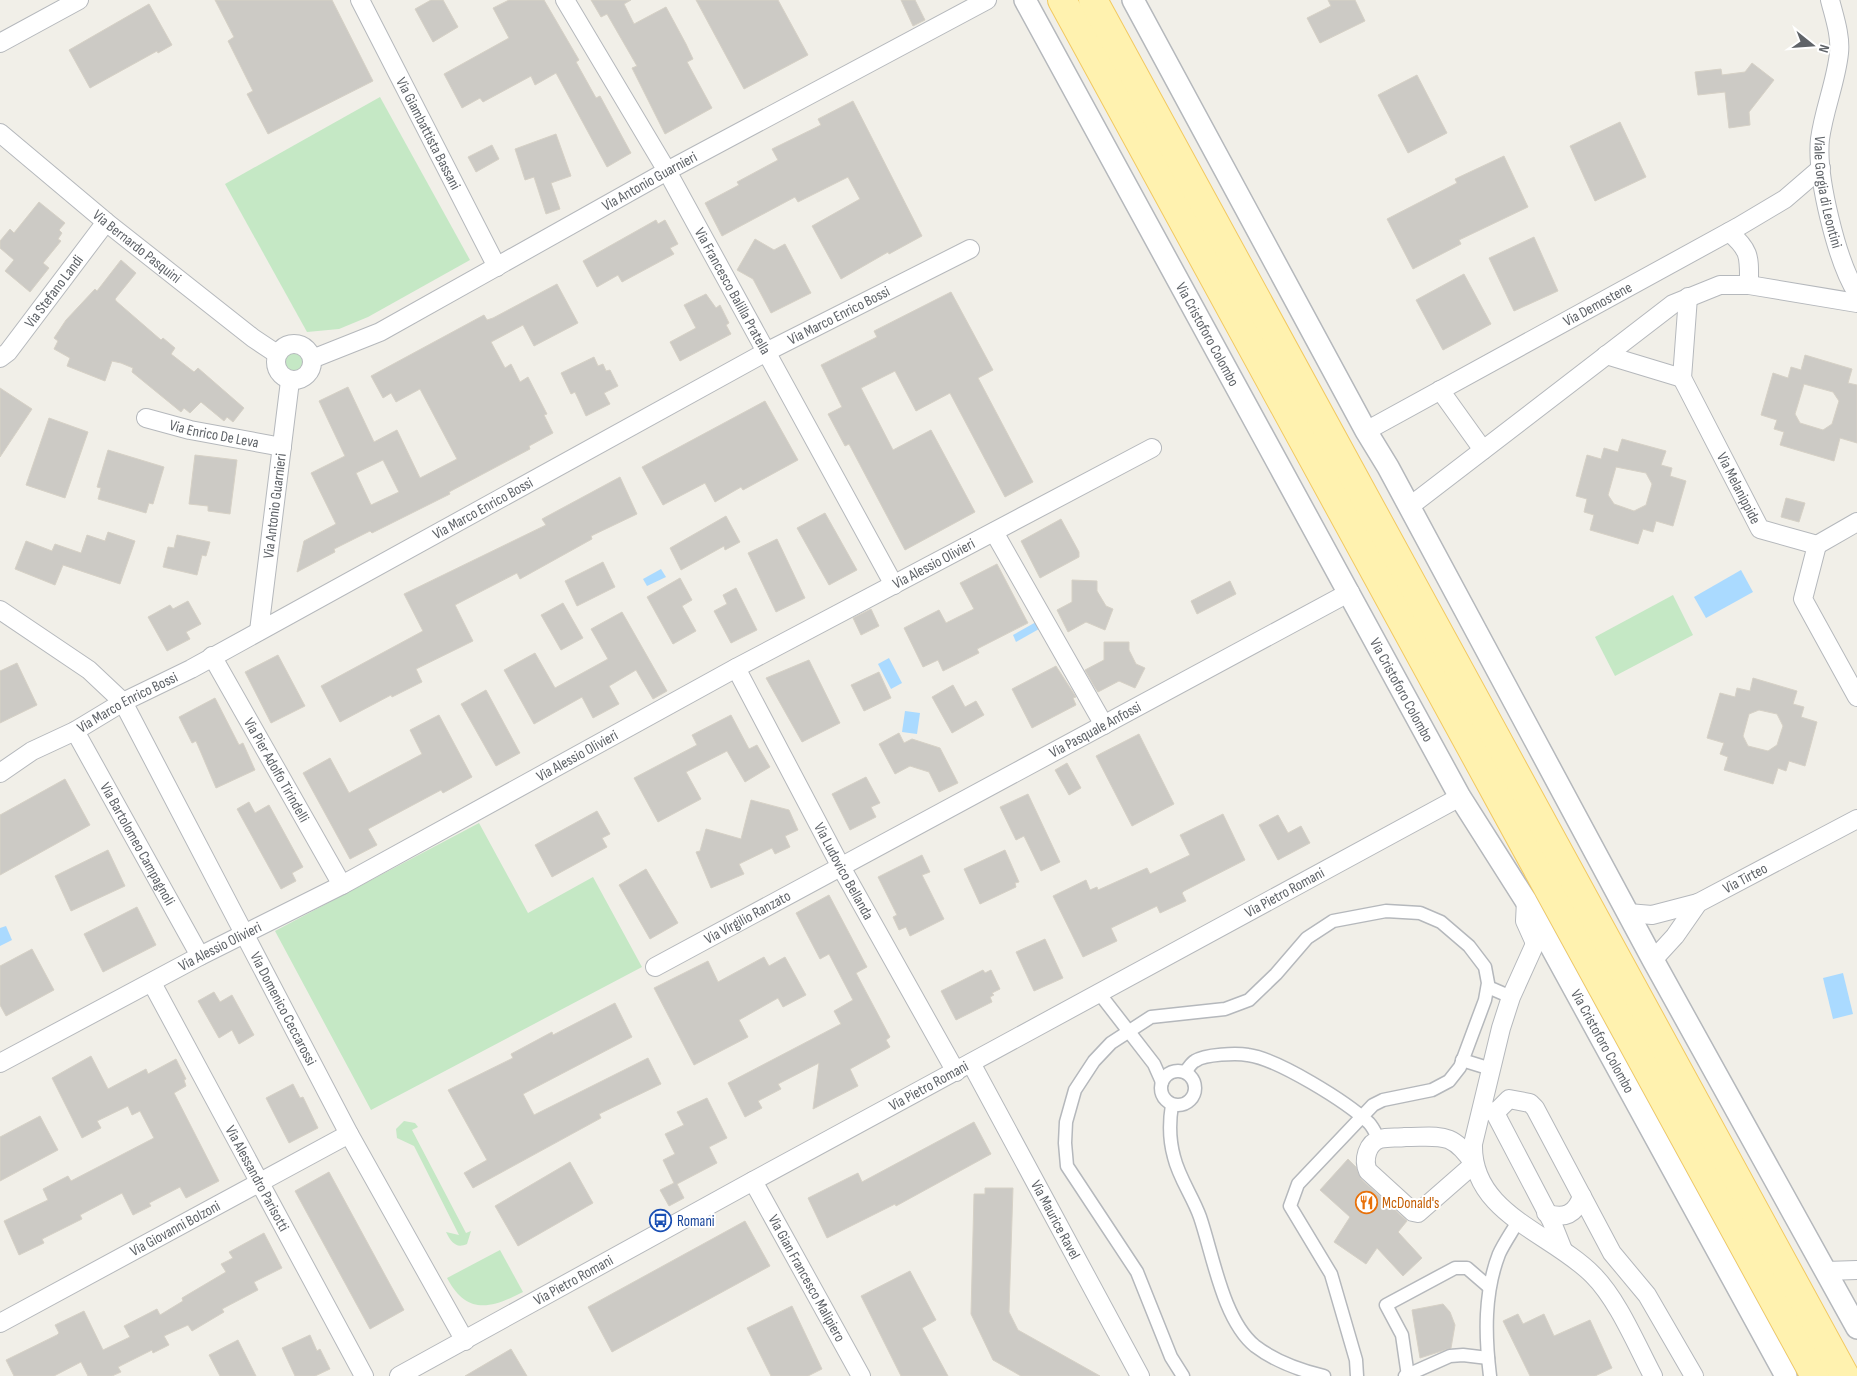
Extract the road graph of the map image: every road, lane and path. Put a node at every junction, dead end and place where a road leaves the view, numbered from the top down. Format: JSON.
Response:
{"nodes":[{"id":1,"x":79,"y":0,"type":"edge"},
{"id":2,"x":360,"y":0,"type":"edge"},
{"id":3,"x":565,"y":0,"type":"edge"},
{"id":4,"x":986,"y":0,"type":"edge"},
{"id":5,"x":1025,"y":0,"type":"edge"},
{"id":6,"x":1062,"y":0,"type":"edge"},
{"id":7,"x":1093,"y":0,"type":"edge"},
{"id":8,"x":1133,"y":0,"type":"edge"},
{"id":9,"x":1830,"y":0,"type":"edge"},
{"id":10,"x":0,"y":43,"type":"edge"},
{"id":11,"x":0,"y":133,"type":"edge"},
{"id":12,"x":1821,"y":168,"type":"junction"},
{"id":13,"x":668,"y":170,"type":"junction"},
{"id":14,"x":106,"y":222,"type":"junction"},
{"id":15,"x":1729,"y":232,"type":"junction"},
{"id":16,"x":970,"y":249,"type":"dead end"},
{"id":17,"x":497,"y":266,"type":"junction"},
{"id":18,"x":1749,"y":285,"type":"junction"},
{"id":19,"x":1857,"y":293,"type":"edge"},
{"id":20,"x":1688,"y":297,"type":"junction"},
{"id":21,"x":1857,"y":303,"type":"edge"},
{"id":22,"x":766,"y":352,"type":"junction"},
{"id":23,"x":277,"y":354,"type":"junction"},
{"id":24,"x":1606,"y":355,"type":"junction"},
{"id":25,"x":0,"y":358,"type":"edge"},
{"id":26,"x":312,"y":359,"type":"junction"},
{"id":27,"x":1682,"y":378,"type":"junction"},
{"id":28,"x":290,"y":380,"type":"junction"},
{"id":29,"x":1440,"y":390,"type":"junction"},
{"id":30,"x":146,"y":418,"type":"dead end"},
{"id":31,"x":1366,"y":431,"type":"junction"},
{"id":32,"x":282,"y":447,"type":"junction"},
{"id":33,"x":1152,"y":448,"type":"dead end"},
{"id":34,"x":1483,"y":450,"type":"junction"},
{"id":35,"x":1409,"y":507,"type":"junction"},
{"id":36,"x":1857,"y":522,"type":"edge"},
{"id":37,"x":994,"y":532,"type":"junction"},
{"id":38,"x":1817,"y":545,"type":"junction"},
{"id":39,"x":894,"y":585,"type":"junction"},
{"id":40,"x":1350,"y":592,"type":"junction"},
{"id":41,"x":0,"y":610,"type":"edge"},
{"id":42,"x":259,"y":631,"type":"junction"},
{"id":43,"x":212,"y":656,"type":"junction"},
{"id":44,"x":736,"y":668,"type":"junction"},
{"id":45,"x":1857,"y":697,"type":"edge"},
{"id":46,"x":123,"y":702,"type":"junction"},
{"id":47,"x":1104,"y":725,"type":"junction"},
{"id":48,"x":75,"y":731,"type":"junction"},
{"id":49,"x":0,"y":773,"type":"edge"},
{"id":50,"x":1460,"y":797,"type":"junction"},
{"id":51,"x":1857,"y":818,"type":"edge"},
{"id":52,"x":841,"y":867,"type":"junction"},
{"id":53,"x":342,"y":885,"type":"junction"},
{"id":54,"x":1526,"y":901,"type":"junction"},
{"id":55,"x":1698,"y":903,"type":"junction"},
{"id":56,"x":1628,"y":913,"type":"junction"},
{"id":57,"x":244,"y":934,"type":"junction"},
{"id":58,"x":200,"y":956,"type":"junction"},
{"id":59,"x":1653,"y":960,"type":"junction"},
{"id":60,"x":655,"y":967,"type":"dead end"},
{"id":61,"x":152,"y":982,"type":"junction"},
{"id":62,"x":1488,"y":987,"type":"junction"},
{"id":63,"x":1099,"y":994,"type":"junction"},
{"id":64,"x":1511,"y":997,"type":"junction"},
{"id":65,"x":1128,"y":1032,"type":"junction"},
{"id":66,"x":1462,"y":1060,"type":"junction"},
{"id":67,"x":0,"y":1063,"type":"edge"},
{"id":68,"x":963,"y":1068,"type":"junction"},
{"id":69,"x":1491,"y":1069,"type":"junction"},
{"id":70,"x":1185,"y":1072,"type":"junction"},
{"id":71,"x":1162,"y":1082,"type":"junction"},
{"id":72,"x":1172,"y":1105,"type":"junction"},
{"id":73,"x":1488,"y":1111,"type":"junction"},
{"id":74,"x":1360,"y":1116,"type":"junction"},
{"id":75,"x":349,"y":1134,"type":"junction"},
{"id":76,"x":1379,"y":1140,"type":"junction"},
{"id":77,"x":1474,"y":1164,"type":"junction"},
{"id":78,"x":260,"y":1181,"type":"junction"},
{"id":79,"x":753,"y":1181,"type":"junction"},
{"id":80,"x":1582,"y":1196,"type":"junction"},
{"id":81,"x":1546,"y":1213,"type":"junction"},
{"id":82,"x":1518,"y":1221,"type":"junction"},
{"id":83,"x":1564,"y":1250,"type":"junction"},
{"id":84,"x":1857,"y":1270,"type":"edge"},
{"id":85,"x":1826,"y":1271,"type":"junction"},
{"id":86,"x":1489,"y":1287,"type":"junction"},
{"id":87,"x":1855,"y":1315,"type":"edge"},
{"id":88,"x":0,"y":1324,"type":"edge"},
{"id":89,"x":465,"y":1342,"type":"junction"},
{"id":90,"x":1488,"y":1358,"type":"junction"},
{"id":91,"x":364,"y":1376,"type":"edge"},
{"id":92,"x":399,"y":1376,"type":"edge"},
{"id":93,"x":860,"y":1376,"type":"edge"},
{"id":94,"x":1140,"y":1376,"type":"edge"},
{"id":95,"x":1183,"y":1376,"type":"edge"},
{"id":96,"x":1324,"y":1376,"type":"edge"},
{"id":97,"x":1357,"y":1376,"type":"edge"},
{"id":98,"x":1407,"y":1376,"type":"edge"},
{"id":99,"x":1490,"y":1376,"type":"edge"},
{"id":100,"x":1652,"y":1376,"type":"edge"},
{"id":101,"x":1694,"y":1376,"type":"edge"},
{"id":102,"x":1786,"y":1376,"type":"edge"},
{"id":103,"x":1815,"y":1376,"type":"edge"},
{"id":104,"x":1845,"y":1376,"type":"edge"}],
"edges":[{"from":1,"to":10,"type":"street"},
{"from":2,"to":17,"type":"street","name":"Via Giambattista Bassani"},
{"from":3,"to":13,"type":"street","name":"Via Francesco Balilla Pratella"},
{"from":4,"to":13,"type":"street","name":"Via Antonio Guarnieri"},
{"from":5,"to":40,"type":"street","name":"Via Cristoforo Colombo"},
{"from":6,"to":103,"type":"main road","name":"Via Cristoforo Colombo"},
{"from":7,"to":104,"type":"main road"},
{"from":8,"to":31,"type":"street"},
{"from":9,"to":12,"type":"street","name":"Viale Gorgia di Leontini"},
{"from":11,"to":14,"type":"street","name":"Via Bernardo Pasquini"},
{"from":12,"to":15,"type":"street","name":"Via Demostene"},
{"from":12,"to":19,"type":"street","name":"Viale Gorgia di Leontini"},
{"from":13,"to":17,"type":"street","name":"Via Antonio Guarnieri"},
{"from":13,"to":22,"type":"street","name":"Via Francesco Balilla Pratella"},
{"from":14,"to":23,"type":"street","name":"Via Bernardo Pasquini"},
{"from":14,"to":25,"type":"street","name":"Via Stefano Landi"},
{"from":15,"to":18,"type":"street"},
{"from":15,"to":29,"type":"street","name":"Via Demostene"},
{"from":16,"to":22,"type":"street","name":"Via Marco Enrico Bossi"},
{"from":17,"to":26,"type":"street","name":"Via Antonio Guarnieri"},
{"from":18,"to":20,"type":"street"},
{"from":18,"to":21,"type":"street"},
{"from":20,"to":24,"type":"street"},
{"from":20,"to":27,"type":"street"},
{"from":22,"to":39,"type":"street","name":"Via Francesco Balilla Pratella"},
{"from":22,"to":42,"type":"street","name":"Via Marco Enrico Bossi"},
{"from":23,"to":26,"type":"street"},
{"from":23,"to":28,"type":"street"},
{"from":24,"to":27,"type":"street"},
{"from":24,"to":34,"type":"street"},
{"from":26,"to":28,"type":"street"},
{"from":27,"to":38,"type":"street","name":"Via Melanippide"},
{"from":28,"to":32,"type":"street","name":"Via Antonio Guarnieri"},
{"from":29,"to":31,"type":"street","name":"Via Demostene"},
{"from":29,"to":34,"type":"street"},
{"from":30,"to":32,"type":"street","name":"Via Enrico De Leva"},
{"from":31,"to":35,"type":"street"},
{"from":32,"to":42,"type":"street","name":"Via Antonio Guarnieri"},
{"from":33,"to":37,"type":"street","name":"Via Alessio Olivieri"},
{"from":34,"to":35,"type":"street"},
{"from":35,"to":56,"type":"street"},
{"from":36,"to":38,"type":"street"},
{"from":37,"to":39,"type":"street","name":"Via Alessio Olivieri"},
{"from":37,"to":47,"type":"street"},
{"from":38,"to":45,"type":"street"},
{"from":39,"to":44,"type":"street","name":"Via Alessio Olivieri"},
{"from":40,"to":47,"type":"street","name":"Via Pasquale Anfossi"},
{"from":40,"to":50,"type":"street","name":"Via Cristoforo Colombo"},
{"from":41,"to":46,"type":"street","name":"Via Domenico Ceccarossi"},
{"from":42,"to":43,"type":"street","name":"Via Marco Enrico Bossi"},
{"from":43,"to":46,"type":"street","name":"Via Marco Enrico Bossi"},
{"from":43,"to":53,"type":"street","name":"Via Pier Adolfo Tirindelli"},
{"from":44,"to":52,"type":"street","name":"Via Ludovico Bellanda"},
{"from":44,"to":53,"type":"street","name":"Via Alessio Olivieri"},
{"from":46,"to":48,"type":"street","name":"Via Marco Enrico Bossi"},
{"from":46,"to":57,"type":"street","name":"Via Domenico Ceccarossi"},
{"from":47,"to":52,"type":"street","name":"Via Pasquale Anfossi"},
{"from":48,"to":49,"type":"street","name":"Via Marco Enrico Bossi"},
{"from":48,"to":58,"type":"street","name":"Via Bartolomeo Campagnoli"},
{"from":50,"to":54,"type":"street","name":"Via Cristoforo Colombo"},
{"from":50,"to":63,"type":"street","name":"Via Pietro Romani"},
{"from":51,"to":55,"type":"street","name":"Via Tirteo"},
{"from":52,"to":60,"type":"street","name":"Via Virgilio Ranzato"},
{"from":52,"to":68,"type":"street","name":"Via Ludovico Bellanda"},
{"from":53,"to":57,"type":"street","name":"Via Alessio Olivieri"},
{"from":54,"to":64,"type":"street"},
{"from":54,"to":102,"type":"street","name":"Via Cristoforo Colombo"},
{"from":55,"to":56,"type":"street"},
{"from":55,"to":59,"type":"street","name":"Via Tirteo"},
{"from":56,"to":59,"type":"street"},
{"from":57,"to":58,"type":"street","name":"Via Alessio Olivieri"},
{"from":57,"to":75,"type":"street","name":"Via Domenico Ceccarossi"},
{"from":58,"to":61,"type":"street","name":"Via Alessio Olivieri"},
{"from":59,"to":85,"type":"street"},
{"from":61,"to":67,"type":"street","name":"Via Alessio Olivieri"},
{"from":61,"to":78,"type":"street","name":"Via Alessandro Parisotti"},
{"from":62,"to":64,"type":"street"},
{"from":62,"to":65,"type":"street"},
{"from":62,"to":66,"type":"street"},
{"from":63,"to":65,"type":"street"},
{"from":63,"to":68,"type":"street","name":"Via Pietro Romani"},
{"from":64,"to":69,"type":"street"},
{"from":65,"to":71,"type":"street"},
{"from":65,"to":95,"type":"street"},
{"from":66,"to":69,"type":"street"},
{"from":66,"to":74,"type":"street"},
{"from":68,"to":79,"type":"street","name":"Via Pietro Romani"},
{"from":68,"to":94,"type":"street","name":"Via Maurice Ravel"},
{"from":69,"to":73,"type":"street"},
{"from":70,"to":71,"type":"street"},
{"from":70,"to":72,"type":"street"},
{"from":70,"to":74,"type":"street"},
{"from":71,"to":72,"type":"street"},
{"from":72,"to":96,"type":"street"},
{"from":73,"to":77,"type":"street"},
{"from":73,"to":80,"type":"street"},
{"from":73,"to":81,"type":"street"},
{"from":74,"to":76,"type":"street"},
{"from":74,"to":97,"type":"street"},
{"from":75,"to":78,"type":"street","name":"Via Giovanni Bolzoni"},
{"from":75,"to":89,"type":"street","name":"Via Domenico Ceccarossi"},
{"from":76,"to":77,"type":"street"},
{"from":76,"to":77,"type":"street"},
{"from":77,"to":82,"type":"street"},
{"from":78,"to":88,"type":"street","name":"Via Giovanni Bolzoni"},
{"from":78,"to":91,"type":"street","name":"Via Alessandro Parisotti"},
{"from":79,"to":89,"type":"street","name":"Via Pietro Romani"},
{"from":79,"to":93,"type":"street","name":"Via Gian Francesco Malipiero"},
{"from":80,"to":81,"type":"street"},
{"from":80,"to":101,"type":"street"},
{"from":81,"to":83,"type":"street"},
{"from":82,"to":83,"type":"street"},
{"from":82,"to":86,"type":"street"},
{"from":83,"to":100,"type":"street"},
{"from":84,"to":85,"type":"street"},
{"from":85,"to":87,"type":"street"},
{"from":86,"to":90,"type":"street"},
{"from":86,"to":98,"type":"street"},
{"from":89,"to":92,"type":"street","name":"Via Pietro Romani"},
{"from":90,"to":98,"type":"street"},
{"from":90,"to":99,"type":"street"}]}
